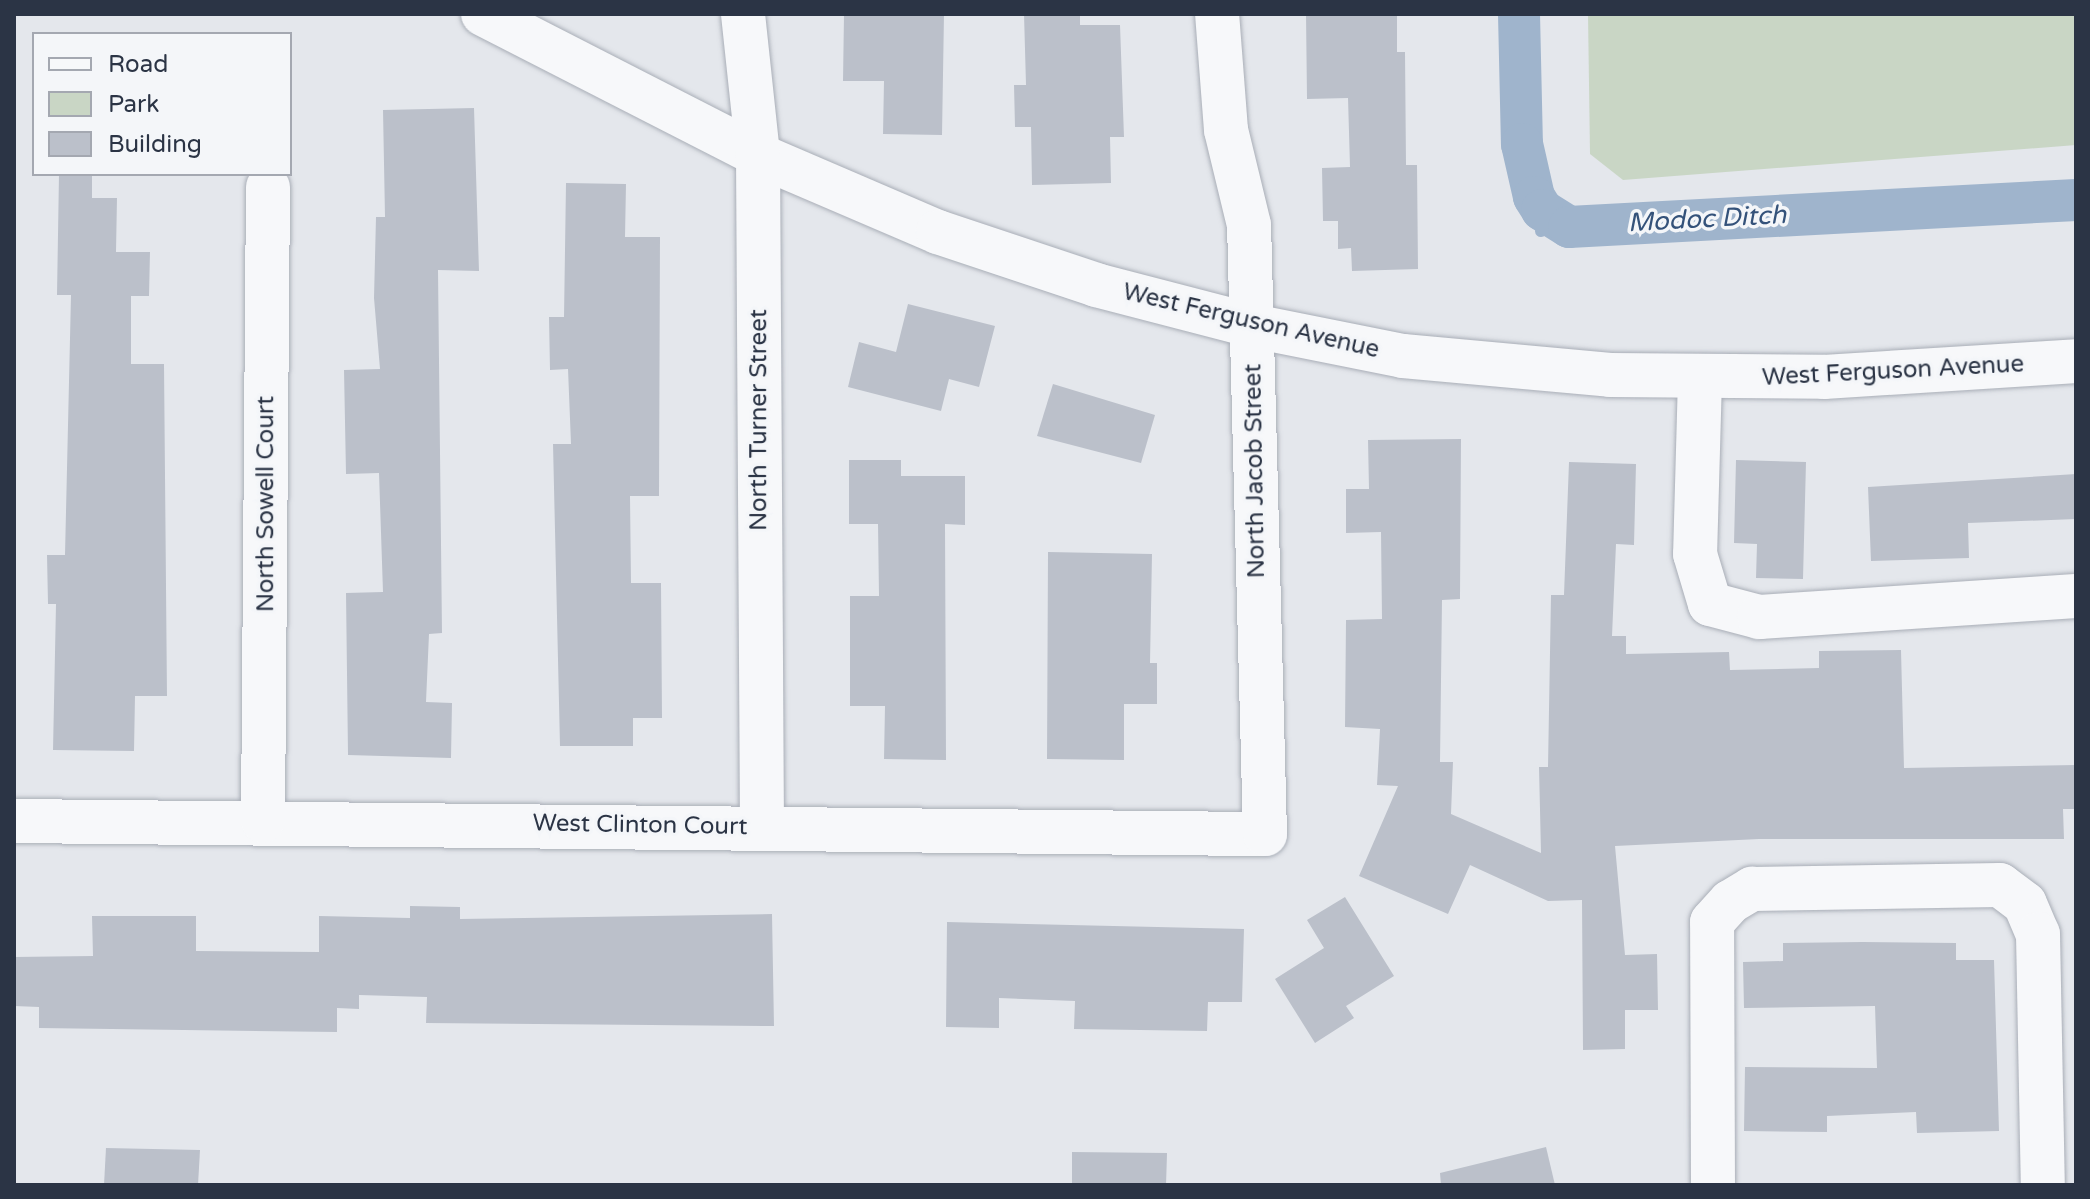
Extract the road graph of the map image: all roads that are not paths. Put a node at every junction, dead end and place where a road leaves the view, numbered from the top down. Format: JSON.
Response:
{"nodes":[{"id":1,"x":483,"y":14,"type":"edge"},
{"id":2,"x":743,"y":14,"type":"edge"},
{"id":3,"x":1217,"y":14,"type":"edge"},
{"id":4,"x":758,"y":155,"type":"junction"},
{"id":5,"x":268,"y":187,"type":"dead end"},
{"id":6,"x":1253,"y":326,"type":"junction"},
{"id":7,"x":2076,"y":361,"type":"edge"},
{"id":8,"x":1700,"y":378,"type":"junction"},
{"id":9,"x":2076,"y":596,"type":"edge"},
{"id":10,"x":14,"y":821,"type":"edge"},
{"id":11,"x":263,"y":821,"type":"junction"},
{"id":12,"x":762,"y":827,"type":"junction"},
{"id":13,"x":1265,"y":834,"type":"joint"},
{"id":14,"x":1713,"y":1185,"type":"edge"},
{"id":15,"x":2043,"y":1185,"type":"edge"}],
"edges":[{"from":1,"to":4,"type":"street","name":"West Ferguson Avenue"},
{"from":2,"to":4,"type":"street","name":"North Turner Street"},
{"from":3,"to":6,"type":"street","name":"North Jacob Street"},
{"from":4,"to":6,"type":"street","name":"West Ferguson Avenue"},
{"from":4,"to":12,"type":"street","name":"North Turner Street"},
{"from":5,"to":11,"type":"street","name":"North Sowell Court"},
{"from":6,"to":8,"type":"street","name":"West Ferguson Avenue"},
{"from":6,"to":13,"type":"street","name":"North Jacob Street"},
{"from":7,"to":8,"type":"street","name":"West Ferguson Avenue"},
{"from":8,"to":9,"type":"street"},
{"from":10,"to":11,"type":"street","name":"West Clinton Court"},
{"from":11,"to":12,"type":"street","name":"West Clinton Court"},
{"from":12,"to":13,"type":"street","name":"West Clinton Court"},
{"from":14,"to":15,"type":"street"}]}
